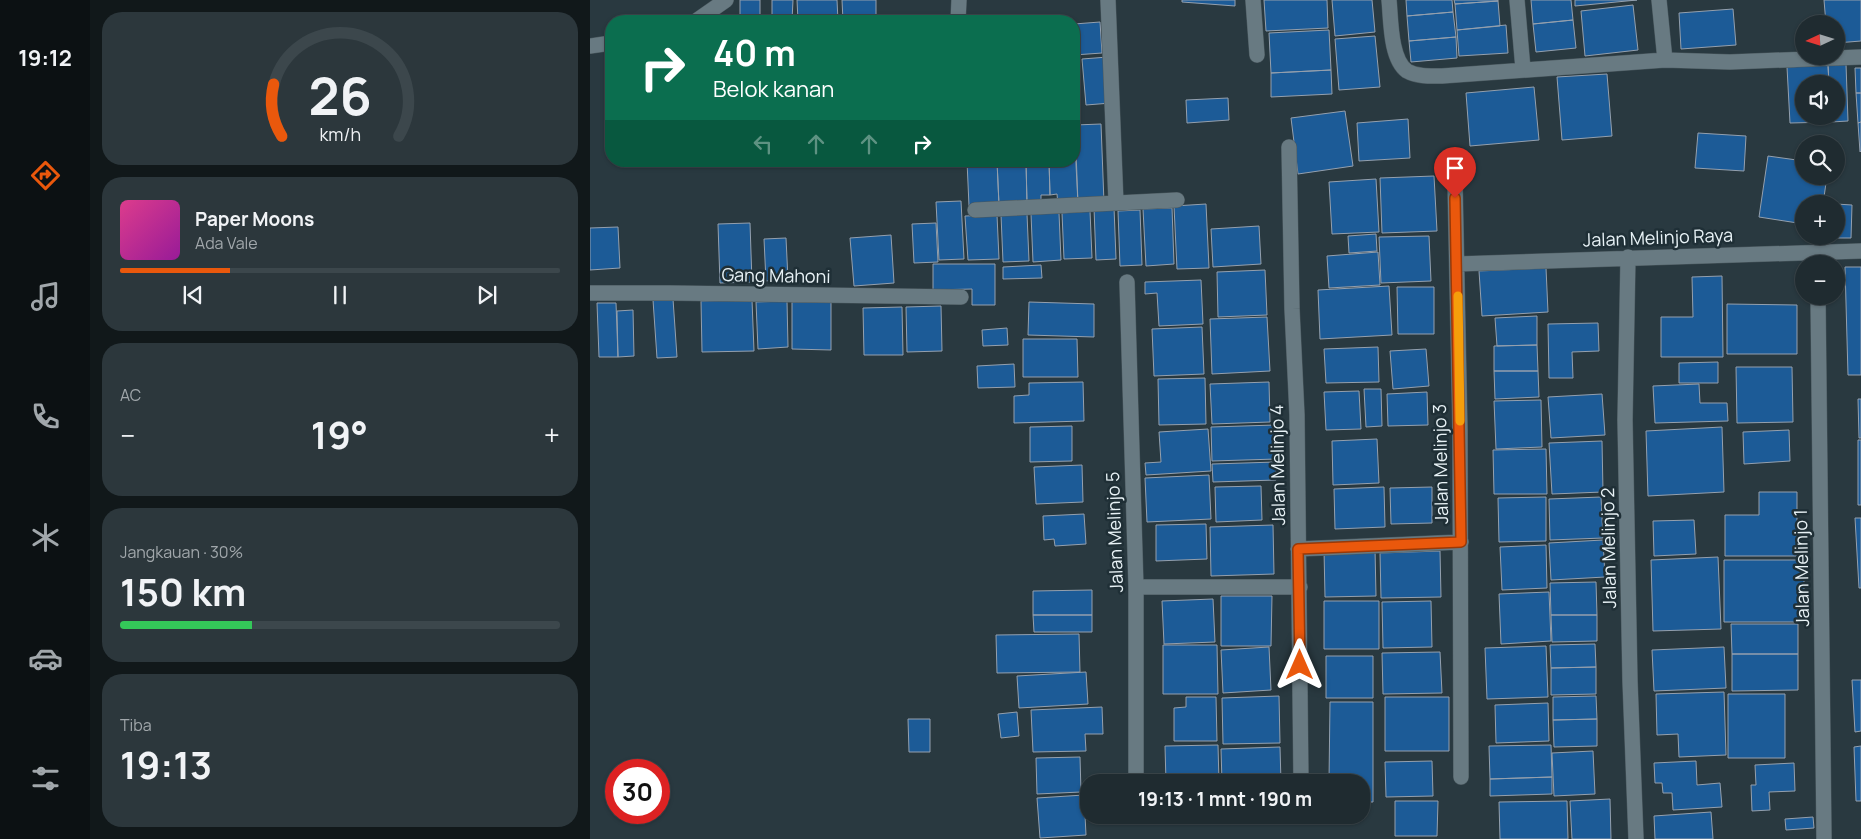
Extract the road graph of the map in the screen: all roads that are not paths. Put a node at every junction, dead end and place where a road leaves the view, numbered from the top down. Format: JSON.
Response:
{"nodes":[{"id":1,"x":726,"y":0,"type":"edge"},
{"id":2,"x":959,"y":0,"type":"edge"},
{"id":3,"x":1108,"y":0,"type":"edge"},
{"id":4,"x":1253,"y":0,"type":"edge"},
{"id":5,"x":1389,"y":0,"type":"edge"},
{"id":6,"x":1517,"y":0,"type":"edge"},
{"id":7,"x":1659,"y":0,"type":"edge"},
{"id":8,"x":705,"y":15,"type":"edge"},
{"id":9,"x":958,"y":15,"type":"edge"},
{"id":10,"x":605,"y":44,"type":"edge"},
{"id":11,"x":590,"y":46,"type":"edge"},
{"id":12,"x":1257,"y":55,"type":"dead end"},
{"id":13,"x":1861,"y":57,"type":"edge"},
{"id":14,"x":1665,"y":60,"type":"junction"},
{"id":15,"x":1523,"y":69,"type":"junction"},
{"id":16,"x":1288,"y":147,"type":"dead end"},
{"id":17,"x":1455,"y":181,"type":"dead end"},
{"id":18,"x":1177,"y":200,"type":"dead end"},
{"id":19,"x":1116,"y":203,"type":"junction"},
{"id":20,"x":975,"y":210,"type":"dead end"},
{"id":21,"x":1861,"y":251,"type":"edge"},
{"id":22,"x":1836,"y":255,"type":"edge"},
{"id":23,"x":1628,"y":257,"type":"junction"},
{"id":24,"x":1795,"y":258,"type":"edge"},
{"id":25,"x":1457,"y":264,"type":"junction"},
{"id":26,"x":1127,"y":282,"type":"dead end"},
{"id":27,"x":590,"y":294,"type":"edge"},
{"id":28,"x":961,"y":297,"type":"dead end"},
{"id":29,"x":1818,"y":305,"type":"edge"},
{"id":30,"x":1461,"y":542,"type":"junction"},
{"id":31,"x":1298,"y":549,"type":"junction"},
{"id":32,"x":1136,"y":587,"type":"junction"},
{"id":33,"x":1300,"y":587,"type":"junction"},
{"id":34,"x":1136,"y":774,"type":"edge"},
{"id":35,"x":1301,"y":774,"type":"edge"},
{"id":36,"x":1462,"y":777,"type":"dead end"},
{"id":37,"x":1636,"y":839,"type":"edge"},
{"id":38,"x":1824,"y":839,"type":"edge"}],
"edges":[{"from":1,"to":8,"type":"street"},
{"from":2,"to":9,"type":"street"},
{"from":3,"to":19,"type":"street"},
{"from":4,"to":12,"type":"street"},
{"from":5,"to":15,"type":"street"},
{"from":6,"to":15,"type":"street"},
{"from":7,"to":14,"type":"street"},
{"from":10,"to":11,"type":"street"},
{"from":13,"to":14,"type":"street"},
{"from":14,"to":15,"type":"street"},
{"from":16,"to":31,"type":"street","name":"Jalan Melinjo 4"},
{"from":17,"to":25,"type":"street","name":"Jalan Melinjo 3"},
{"from":18,"to":19,"type":"street"},
{"from":19,"to":20,"type":"street"},
{"from":21,"to":22,"type":"street","name":"Jalan Melinjo Raya"},
{"from":23,"to":24,"type":"street","name":"Jalan Melinjo Raya"},
{"from":23,"to":25,"type":"street","name":"Jalan Melinjo Raya"},
{"from":23,"to":37,"type":"street","name":"Jalan Melinjo 2"},
{"from":25,"to":30,"type":"street","name":"Jalan Melinjo 3"},
{"from":26,"to":32,"type":"street","name":"Jalan Melinjo 5"},
{"from":27,"to":28,"type":"street","name":"Gang Mahoni"},
{"from":29,"to":38,"type":"street","name":"Jalan Melinjo 1"},
{"from":30,"to":31,"type":"street"},
{"from":30,"to":36,"type":"street","name":"Jalan Melinjo 3"},
{"from":31,"to":33,"type":"street","name":"Jalan Melinjo 4"},
{"from":32,"to":33,"type":"street"},
{"from":32,"to":34,"type":"street","name":"Jalan Melinjo 5"},
{"from":33,"to":35,"type":"street","name":"Jalan Melinjo 4"}]}
